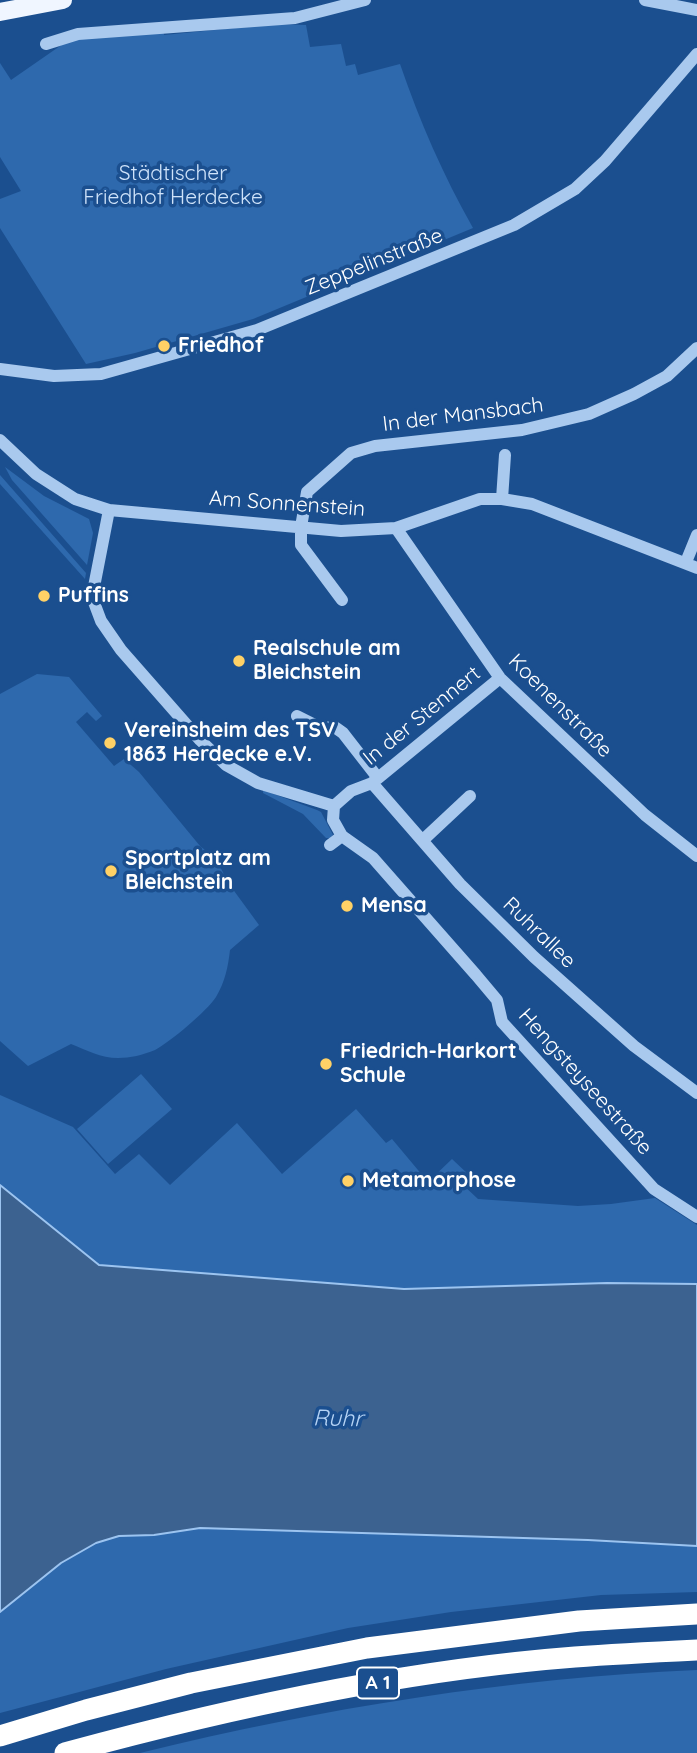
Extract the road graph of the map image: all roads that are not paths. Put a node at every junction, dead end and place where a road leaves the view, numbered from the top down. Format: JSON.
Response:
{"nodes":[{"id":1,"x":63,"y":0,"type":"edge"},
{"id":2,"x":365,"y":0,"type":"edge"},
{"id":3,"x":645,"y":0,"type":"edge"},
{"id":4,"x":697,"y":10,"type":"edge"},
{"id":5,"x":0,"y":12,"type":"edge"},
{"id":6,"x":46,"y":44,"type":"dead end"},
{"id":7,"x":697,"y":54,"type":"edge"},
{"id":8,"x":697,"y":348,"type":"edge"},
{"id":9,"x":0,"y":369,"type":"edge"},
{"id":10,"x":0,"y":440,"type":"edge"},
{"id":11,"x":505,"y":455,"type":"dead end"},
{"id":12,"x":502,"y":499,"type":"junction"},
{"id":13,"x":109,"y":510,"type":"junction"},
{"id":14,"x":301,"y":527,"type":"junction"},
{"id":15,"x":396,"y":528,"type":"junction"},
{"id":16,"x":697,"y":535,"type":"edge"},
{"id":17,"x":691,"y":565,"type":"edge"},
{"id":18,"x":342,"y":600,"type":"dead end"},
{"id":19,"x":500,"y":678,"type":"junction"},
{"id":20,"x":298,"y":716,"type":"dead end"},
{"id":21,"x":375,"y":780,"type":"junction"},
{"id":22,"x":470,"y":796,"type":"dead end"},
{"id":23,"x":334,"y":806,"type":"junction"},
{"id":24,"x":342,"y":835,"type":"junction"},
{"id":25,"x":422,"y":840,"type":"junction"},
{"id":26,"x":330,"y":845,"type":"dead end"},
{"id":27,"x":697,"y":856,"type":"edge"},
{"id":28,"x":697,"y":1093,"type":"edge"},
{"id":29,"x":697,"y":1217,"type":"edge"},
{"id":30,"x":697,"y":1614,"type":"edge"},
{"id":31,"x":697,"y":1650,"type":"edge"},
{"id":32,"x":8,"y":1733,"type":"edge"},
{"id":33,"x":65,"y":1753,"type":"edge"}],
"edges":[{"from":1,"to":5,"type":"main road"},
{"from":2,"to":6,"type":"street"},
{"from":3,"to":4,"type":"street"},
{"from":7,"to":9,"type":"street","name":"Zeppelinstraße"},
{"from":8,"to":14,"type":"street","name":"In der Mansbach"},
{"from":10,"to":13,"type":"street"},
{"from":11,"to":12,"type":"street"},
{"from":12,"to":15,"type":"street","name":"Am Sonnenstein"},
{"from":12,"to":17,"type":"street","name":"Am Sonnenstein"},
{"from":13,"to":14,"type":"street","name":"Am Sonnenstein"},
{"from":13,"to":23,"type":"street"},
{"from":14,"to":15,"type":"street","name":"Am Sonnenstein"},
{"from":14,"to":18,"type":"street"},
{"from":15,"to":19,"type":"street","name":"Koenenstraße"},
{"from":16,"to":17,"type":"street"},
{"from":19,"to":21,"type":"street","name":"In der Stennert"},
{"from":19,"to":27,"type":"street","name":"Koenenstraße"},
{"from":20,"to":21,"type":"street","name":"Ruhrallee"},
{"from":21,"to":23,"type":"street","name":"In der Stennert"},
{"from":21,"to":25,"type":"street","name":"Ruhrallee"},
{"from":22,"to":25,"type":"street"},
{"from":23,"to":24,"type":"street"},
{"from":24,"to":26,"type":"street"},
{"from":24,"to":29,"type":"street","name":"Hengsteyseestraße"},
{"from":25,"to":28,"type":"street","name":"Ruhrallee"},
{"from":30,"to":32,"type":"highway","number":"A 1"},
{"from":31,"to":33,"type":"highway","number":"A 1"}]}
